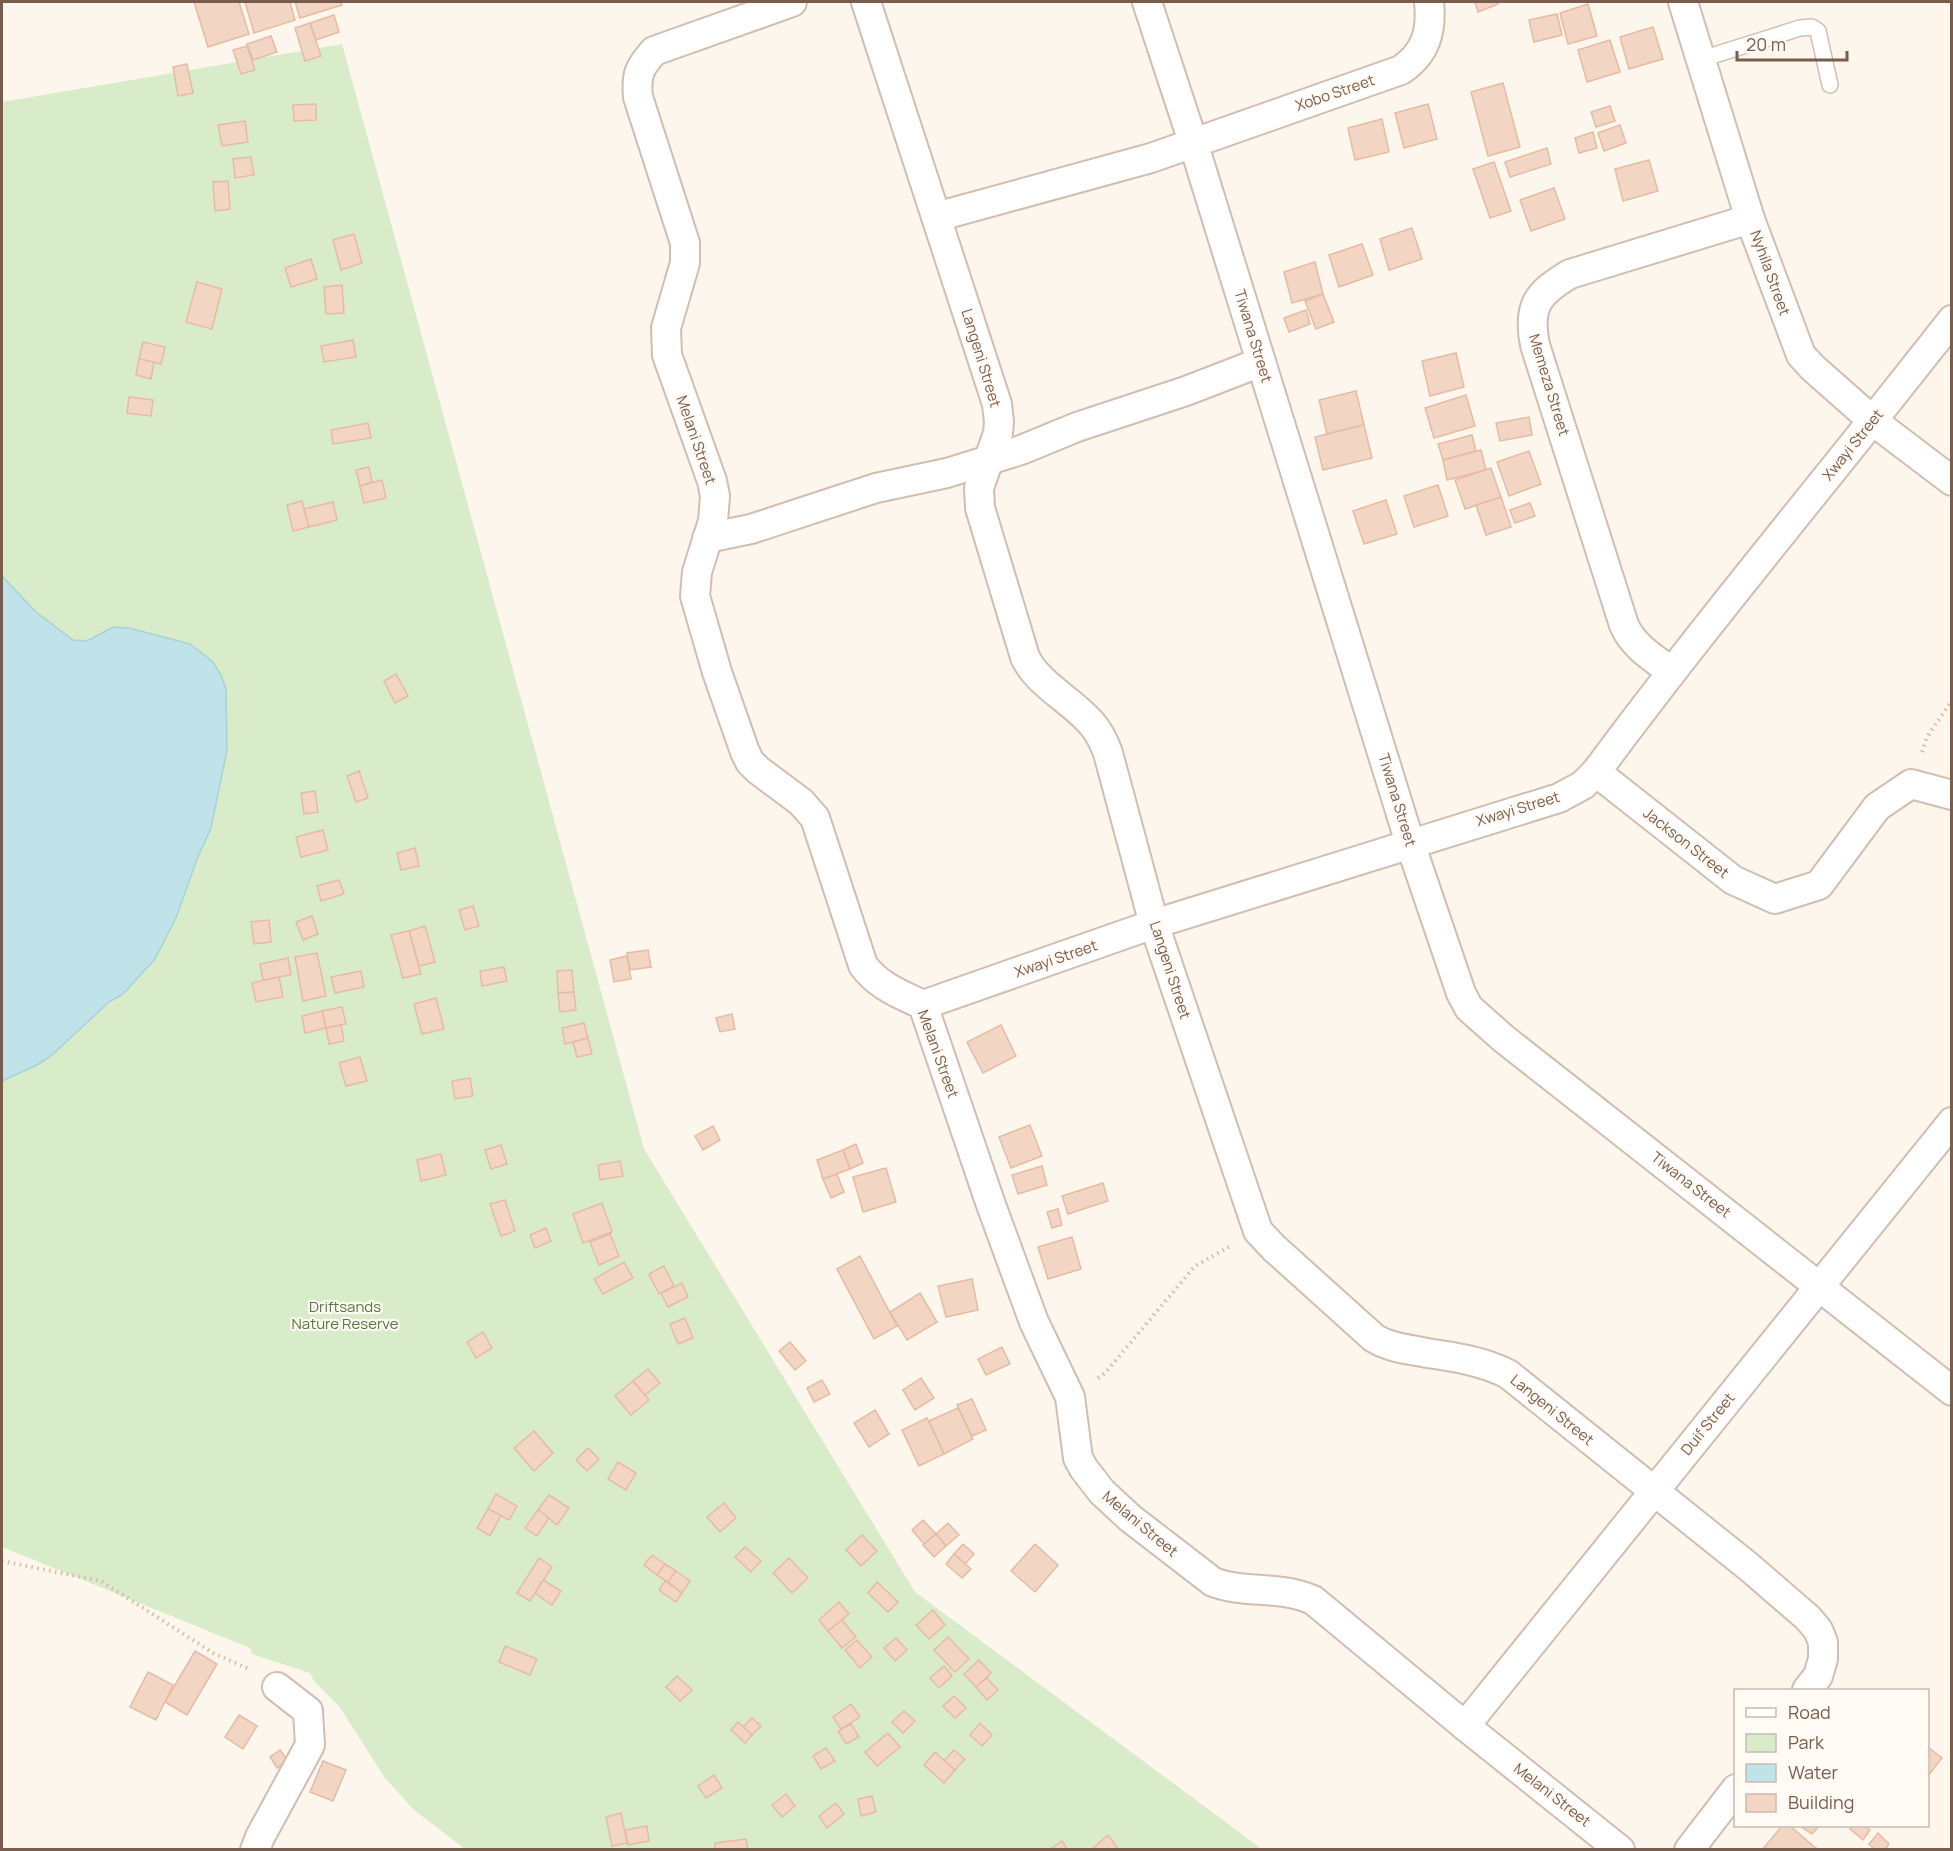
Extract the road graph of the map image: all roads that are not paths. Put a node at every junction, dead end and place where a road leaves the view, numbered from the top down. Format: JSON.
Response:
{"nodes":[{"id":1,"x":792,"y":2,"type":"edge"},
{"id":2,"x":866,"y":2,"type":"edge"},
{"id":3,"x":1147,"y":2,"type":"edge"},
{"id":4,"x":1429,"y":2,"type":"edge"},
{"id":5,"x":1683,"y":2,"type":"edge"},
{"id":6,"x":1702,"y":59,"type":"junction"},
{"id":7,"x":1830,"y":85,"type":"dead end"},
{"id":8,"x":1193,"y":142,"type":"junction"},
{"id":9,"x":936,"y":218,"type":"junction"},
{"id":10,"x":1750,"y":219,"type":"junction"},
{"id":11,"x":1952,"y":320,"type":"edge"},
{"id":12,"x":1261,"y":362,"type":"junction"},
{"id":13,"x":1873,"y":421,"type":"junction"},
{"id":14,"x":990,"y":458,"type":"junction"},
{"id":15,"x":1952,"y":481,"type":"edge"},
{"id":16,"x":707,"y":538,"type":"junction"},
{"id":17,"x":1671,"y":671,"type":"junction"},
{"id":18,"x":1596,"y":772,"type":"junction"},
{"id":19,"x":1952,"y":795,"type":"edge"},
{"id":20,"x":1410,"y":843,"type":"junction"},
{"id":21,"x":1154,"y":924,"type":"junction"},
{"id":22,"x":923,"y":1005,"type":"junction"},
{"id":23,"x":1952,"y":1122,"type":"edge"},
{"id":24,"x":1820,"y":1286,"type":"junction"},
{"id":25,"x":1952,"y":1391,"type":"edge"},
{"id":26,"x":1653,"y":1491,"type":"junction"},
{"id":27,"x":277,"y":1687,"type":"road end"},
{"id":28,"x":1808,"y":1689,"type":"edge"},
{"id":29,"x":1465,"y":1726,"type":"junction"},
{"id":30,"x":1734,"y":1792,"type":"edge"},
{"id":31,"x":255,"y":1850,"type":"edge"},
{"id":32,"x":1620,"y":1850,"type":"edge"},
{"id":33,"x":1689,"y":1850,"type":"edge"}],
"edges":[{"from":1,"to":16,"type":"street","name":"Melani Street"},
{"from":2,"to":9,"type":"street","name":"Langeni Street"},
{"from":3,"to":8,"type":"street","name":"Tiwana Street"},
{"from":4,"to":8,"type":"street","name":"Xobo Street"},
{"from":5,"to":6,"type":"street","name":"Nyhila Street"},
{"from":6,"to":7,"type":"lane"},
{"from":6,"to":10,"type":"street","name":"Nyhila Street"},
{"from":8,"to":9,"type":"street","name":"Xobo Street"},
{"from":8,"to":12,"type":"street","name":"Tiwana Street"},
{"from":9,"to":14,"type":"street","name":"Langeni Street"},
{"from":10,"to":13,"type":"street","name":"Nyhila Street"},
{"from":10,"to":17,"type":"street","name":"Memeza Street"},
{"from":11,"to":13,"type":"street","name":"Xwayi Street"},
{"from":12,"to":14,"type":"street"},
{"from":12,"to":20,"type":"street","name":"Tiwana Street"},
{"from":13,"to":15,"type":"street","name":"Nyhila Street"},
{"from":13,"to":17,"type":"street","name":"Xwayi Street"},
{"from":14,"to":16,"type":"street"},
{"from":14,"to":21,"type":"street","name":"Langeni Street"},
{"from":16,"to":22,"type":"street","name":"Melani Street"},
{"from":17,"to":18,"type":"street","name":"Xwayi Street"},
{"from":18,"to":19,"type":"street","name":"Jackson Street"},
{"from":18,"to":20,"type":"street","name":"Xwayi Street"},
{"from":20,"to":21,"type":"street","name":"Xwayi Street"},
{"from":20,"to":24,"type":"street","name":"Tiwana Street"},
{"from":21,"to":22,"type":"street","name":"Xwayi Street"},
{"from":21,"to":26,"type":"street","name":"Langeni Street"},
{"from":22,"to":29,"type":"street","name":"Melani Street"},
{"from":23,"to":24,"type":"street","name":"Duif Street"},
{"from":24,"to":25,"type":"street","name":"Tiwana Street"},
{"from":24,"to":26,"type":"street","name":"Duif Street"},
{"from":26,"to":28,"type":"street","name":"Langeni Street"},
{"from":26,"to":29,"type":"street","name":"Duif Street"},
{"from":27,"to":31,"type":"street"},
{"from":29,"to":32,"type":"street","name":"Melani Street"},
{"from":30,"to":33,"type":"street"}]}
